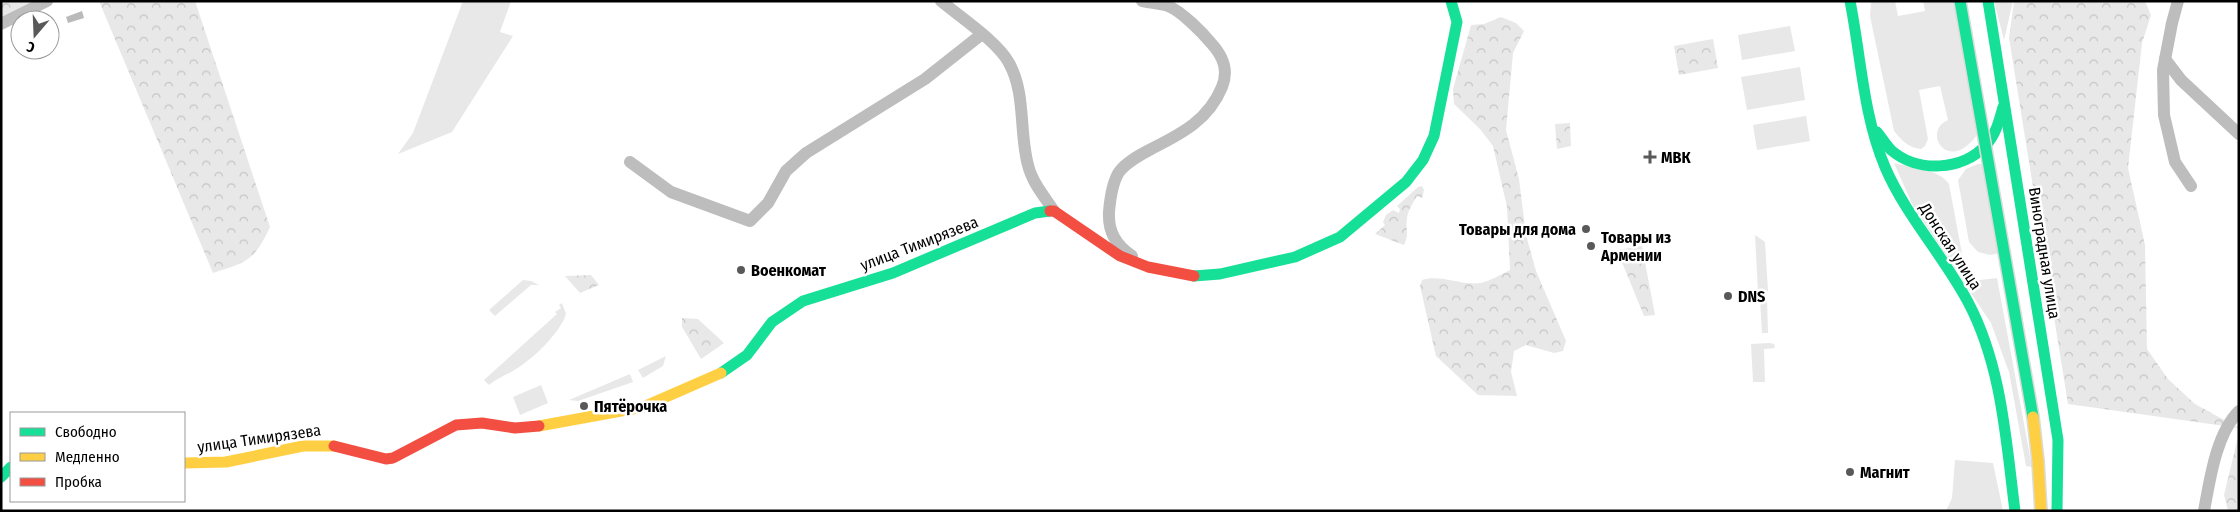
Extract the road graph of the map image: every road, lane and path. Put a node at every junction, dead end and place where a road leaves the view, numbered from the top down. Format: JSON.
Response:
{"nodes":[{"id":1,"x":47,"y":1,"type":"edge"},
{"id":2,"x":941,"y":1,"type":"edge"},
{"id":3,"x":1142,"y":1,"type":"edge"},
{"id":4,"x":1451,"y":1,"type":"edge"},
{"id":5,"x":1850,"y":1,"type":"edge"},
{"id":6,"x":1854,"y":1,"type":"edge"},
{"id":7,"x":1960,"y":1,"type":"edge"},
{"id":8,"x":1988,"y":1,"type":"edge"},
{"id":9,"x":2178,"y":1,"type":"edge"},
{"id":10,"x":1169,"y":4,"type":"edge"},
{"id":11,"x":1854,"y":20,"type":"junction"},
{"id":12,"x":1,"y":24,"type":"edge"},
{"id":13,"x":982,"y":34,"type":"junction"},
{"id":14,"x":2165,"y":59,"type":"junction"},
{"id":15,"x":2003,"y":88,"type":"junction"},
{"id":16,"x":1870,"y":113,"type":"junction"},
{"id":17,"x":2239,"y":134,"type":"edge"},
{"id":18,"x":630,"y":162,"type":"dead end"},
{"id":19,"x":2191,"y":186,"type":"dead end"},
{"id":20,"x":1054,"y":211,"type":"junction"},
{"id":21,"x":1148,"y":268,"type":"junction"},
{"id":22,"x":2239,"y":411,"type":"edge"},
{"id":23,"x":185,"y":463,"type":"edge"},
{"id":24,"x":10,"y":468,"type":"edge"},
{"id":25,"x":1,"y":477,"type":"edge"},
{"id":26,"x":2015,"y":511,"type":"edge"},
{"id":27,"x":2041,"y":511,"type":"edge"},
{"id":28,"x":2057,"y":511,"type":"edge"},
{"id":29,"x":2204,"y":511,"type":"edge"}],
"edges":[{"from":1,"to":12,"type":"street"},
{"from":2,"to":13,"type":"street"},
{"from":3,"to":10,"type":"street"},
{"from":4,"to":21,"type":"main road"},
{"from":5,"to":11,"type":"main road","name":"Донская улица"},
{"from":6,"to":11,"type":"main road"},
{"from":7,"to":27,"type":"main road","bridge":true},
{"from":8,"to":15,"type":"main road","name":"Виноградная улица"},
{"from":9,"to":14,"type":"street"},
{"from":10,"to":21,"type":"street"},
{"from":11,"to":16,"type":"main road","name":"Донская улица"},
{"from":13,"to":18,"type":"street"},
{"from":13,"to":20,"type":"street"},
{"from":14,"to":17,"type":"street"},
{"from":14,"to":19,"type":"street"},
{"from":15,"to":16,"type":"main road"},
{"from":15,"to":28,"type":"main road","name":"Виноградная улица"},
{"from":16,"to":26,"type":"main road","name":"Донская улица"},
{"from":20,"to":21,"type":"main road"},
{"from":20,"to":23,"type":"main road","name":"улица Тимирязева"},
{"from":22,"to":29,"type":"street"},
{"from":24,"to":25,"type":"main road"}]}
